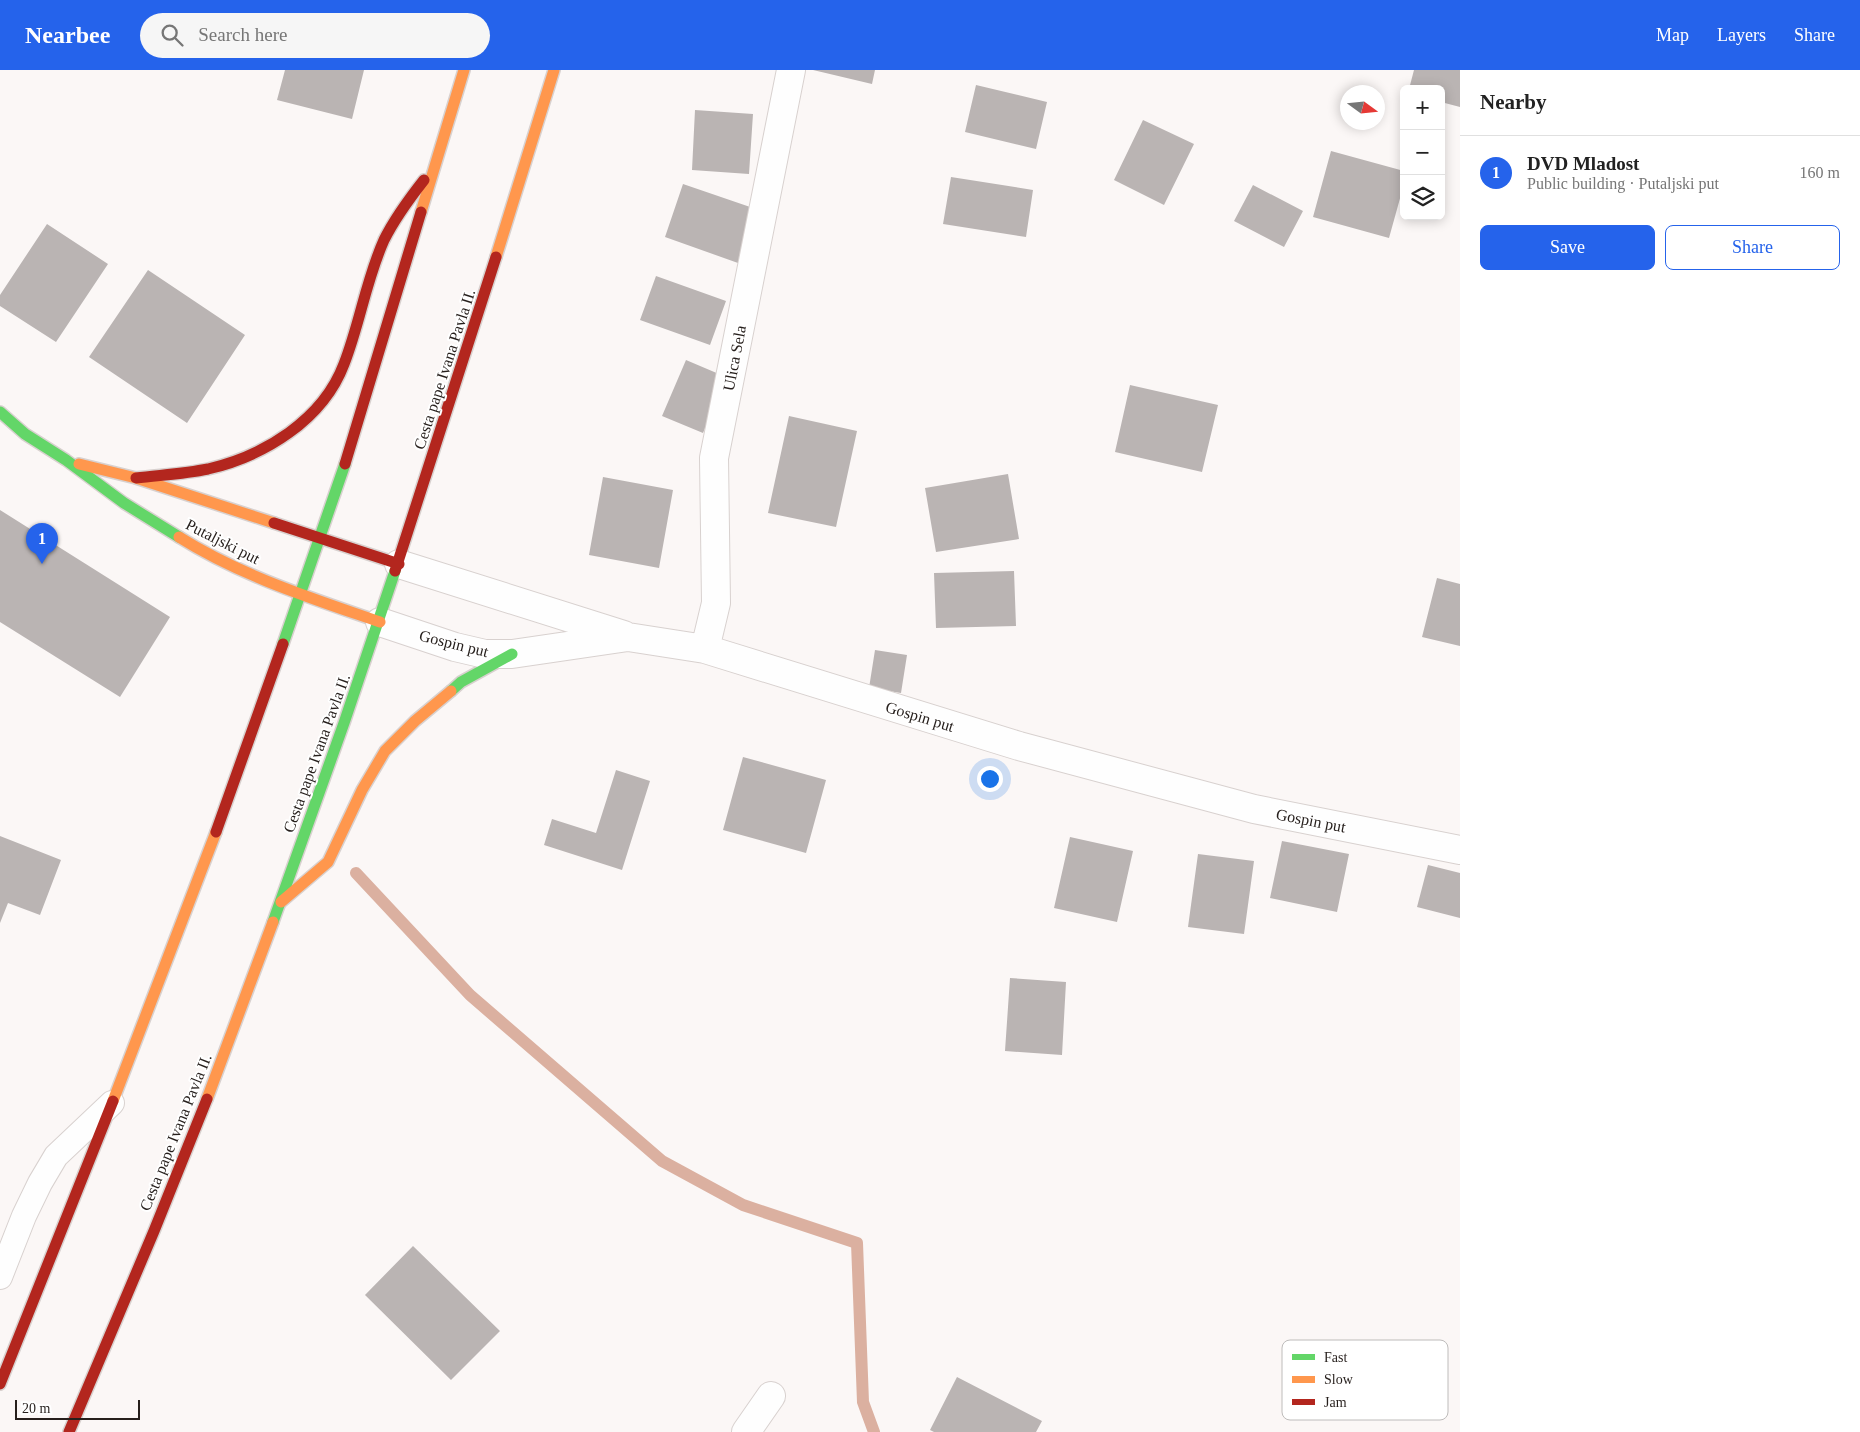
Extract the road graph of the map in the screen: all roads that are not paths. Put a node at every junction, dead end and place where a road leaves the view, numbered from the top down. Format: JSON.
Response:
{"nodes":[{"id":1,"x":464,"y":70,"type":"edge"},
{"id":2,"x":554,"y":70,"type":"edge"},
{"id":3,"x":791,"y":70,"type":"edge"},
{"id":4,"x":435,"y":168,"type":"junction"},
{"id":5,"x":0,"y":412,"type":"edge"},
{"id":6,"x":66,"y":460,"type":"junction"},
{"id":7,"x":136,"y":478,"type":"junction"},
{"id":8,"x":320,"y":538,"type":"junction"},
{"id":9,"x":399,"y":564,"type":"junction"},
{"id":10,"x":301,"y":594,"type":"junction"},
{"id":11,"x":380,"y":622,"type":"junction"},
{"id":12,"x":628,"y":637,"type":"junction"},
{"id":13,"x":705,"y":649,"type":"junction"},
{"id":14,"x":512,"y":654,"type":"junction"},
{"id":15,"x":1460,"y":850,"type":"edge"},
{"id":16,"x":280,"y":903,"type":"junction"},
{"id":17,"x":113,"y":1102,"type":"junction"},
{"id":18,"x":0,"y":1277,"type":"edge"},
{"id":19,"x":0,"y":1384,"type":"edge"},
{"id":20,"x":771,"y":1396,"type":"dead end"},
{"id":21,"x":69,"y":1432,"type":"edge"},
{"id":22,"x":746,"y":1432,"type":"edge"}],
"edges":[{"from":1,"to":4,"type":"main road"},
{"from":2,"to":9,"type":"main road","name":"Cesta pape Ivana Pavla II."},
{"from":3,"to":13,"type":"street","name":"Ulica Sela"},
{"from":4,"to":7,"type":"main road"},
{"from":4,"to":8,"type":"main road"},
{"from":5,"to":6,"type":"main road","name":"Putaljski put"},
{"from":6,"to":7,"type":"main road","name":"Putaljski put"},
{"from":6,"to":10,"type":"main road","name":"Putaljski put"},
{"from":7,"to":8,"type":"main road","name":"Putaljski put"},
{"from":8,"to":9,"type":"main road","name":"Putaljski put"},
{"from":8,"to":10,"type":"main road"},
{"from":9,"to":11,"type":"main road","name":"Cesta pape Ivana Pavla II."},
{"from":9,"to":12,"type":"street"},
{"from":10,"to":11,"type":"main road","name":"Putaljski put"},
{"from":10,"to":17,"type":"main road"},
{"from":11,"to":14,"type":"street","name":"Gospin put"},
{"from":11,"to":16,"type":"main road","name":"Cesta pape Ivana Pavla II."},
{"from":12,"to":13,"type":"street","name":"Gospin put"},
{"from":12,"to":14,"type":"street","name":"Gospin put"},
{"from":13,"to":15,"type":"street","name":"Gospin put"},
{"from":14,"to":16,"type":"main road"},
{"from":16,"to":21,"type":"main road","name":"Cesta pape Ivana Pavla II."},
{"from":17,"to":18,"type":"lane"},
{"from":17,"to":19,"type":"main road"},
{"from":20,"to":22,"type":"street"}]}
